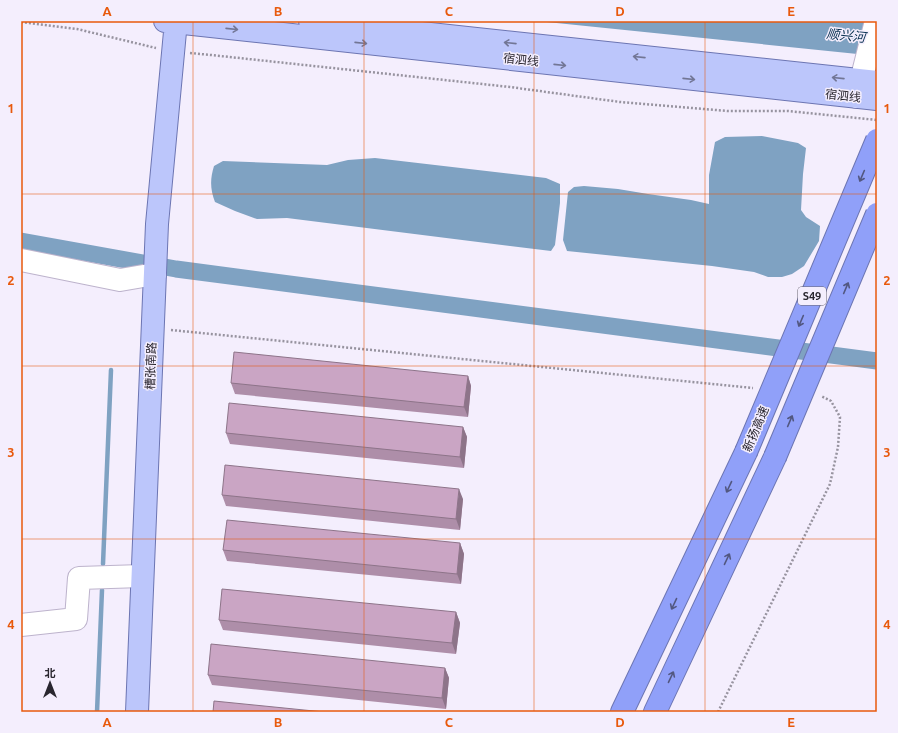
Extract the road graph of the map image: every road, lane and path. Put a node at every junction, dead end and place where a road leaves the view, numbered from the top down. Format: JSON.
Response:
{"nodes":[{"id":1,"x":310,"y":21,"type":"edge"},
{"id":2,"x":876,"y":21,"type":"edge"},
{"id":3,"x":21,"y":22,"type":"edge"},
{"id":4,"x":172,"y":22,"type":"edge"},
{"id":5,"x":394,"y":30,"type":"edge"},
{"id":6,"x":173,"y":52,"type":"junction"},
{"id":7,"x":867,"y":87,"type":"edge"},
{"id":8,"x":877,"y":120,"type":"edge"},
{"id":9,"x":877,"y":140,"type":"edge"},
{"id":10,"x":877,"y":214,"type":"edge"},
{"id":11,"x":21,"y":260,"type":"edge"},
{"id":12,"x":155,"y":273,"type":"junction"},
{"id":13,"x":152,"y":328,"type":"junction"},
{"id":14,"x":756,"y":389,"type":"dead end"},
{"id":15,"x":820,"y":395,"type":"dead end"},
{"id":16,"x":142,"y":576,"type":"junction"},
{"id":17,"x":21,"y":625,"type":"edge"},
{"id":18,"x":137,"y":712,"type":"edge"},
{"id":19,"x":622,"y":712,"type":"edge"},
{"id":20,"x":655,"y":712,"type":"edge"},
{"id":21,"x":718,"y":712,"type":"edge"}],
"edges":[{"from":1,"to":5,"type":"main road","name":"宿泗线"},
{"from":2,"to":7,"type":"street"},
{"from":3,"to":6,"type":"path"},
{"from":4,"to":5,"type":"main road","name":"宿泗线","one_way":true},
{"from":4,"to":6,"type":"main road","name":"槽张南路"},
{"from":5,"to":7,"type":"main road","name":"宿泗线"},
{"from":6,"to":8,"type":"path"},
{"from":6,"to":12,"type":"main road","name":"槽张南路"},
{"from":9,"to":19,"type":"highway","name":"新扬高速","number":"S49","one_way":true,"bridge":true},
{"from":20,"to":10,"type":"highway","number":"S49","one_way":true,"bridge":true},
{"from":11,"to":12,"type":"street"},
{"from":12,"to":13,"type":"main road","name":"槽张南路"},
{"from":13,"to":14,"type":"path"},
{"from":13,"to":16,"type":"main road","name":"槽张南路"},
{"from":15,"to":21,"type":"path"},
{"from":16,"to":17,"type":"street"},
{"from":16,"to":18,"type":"main road","name":"槽张南路"}]}
